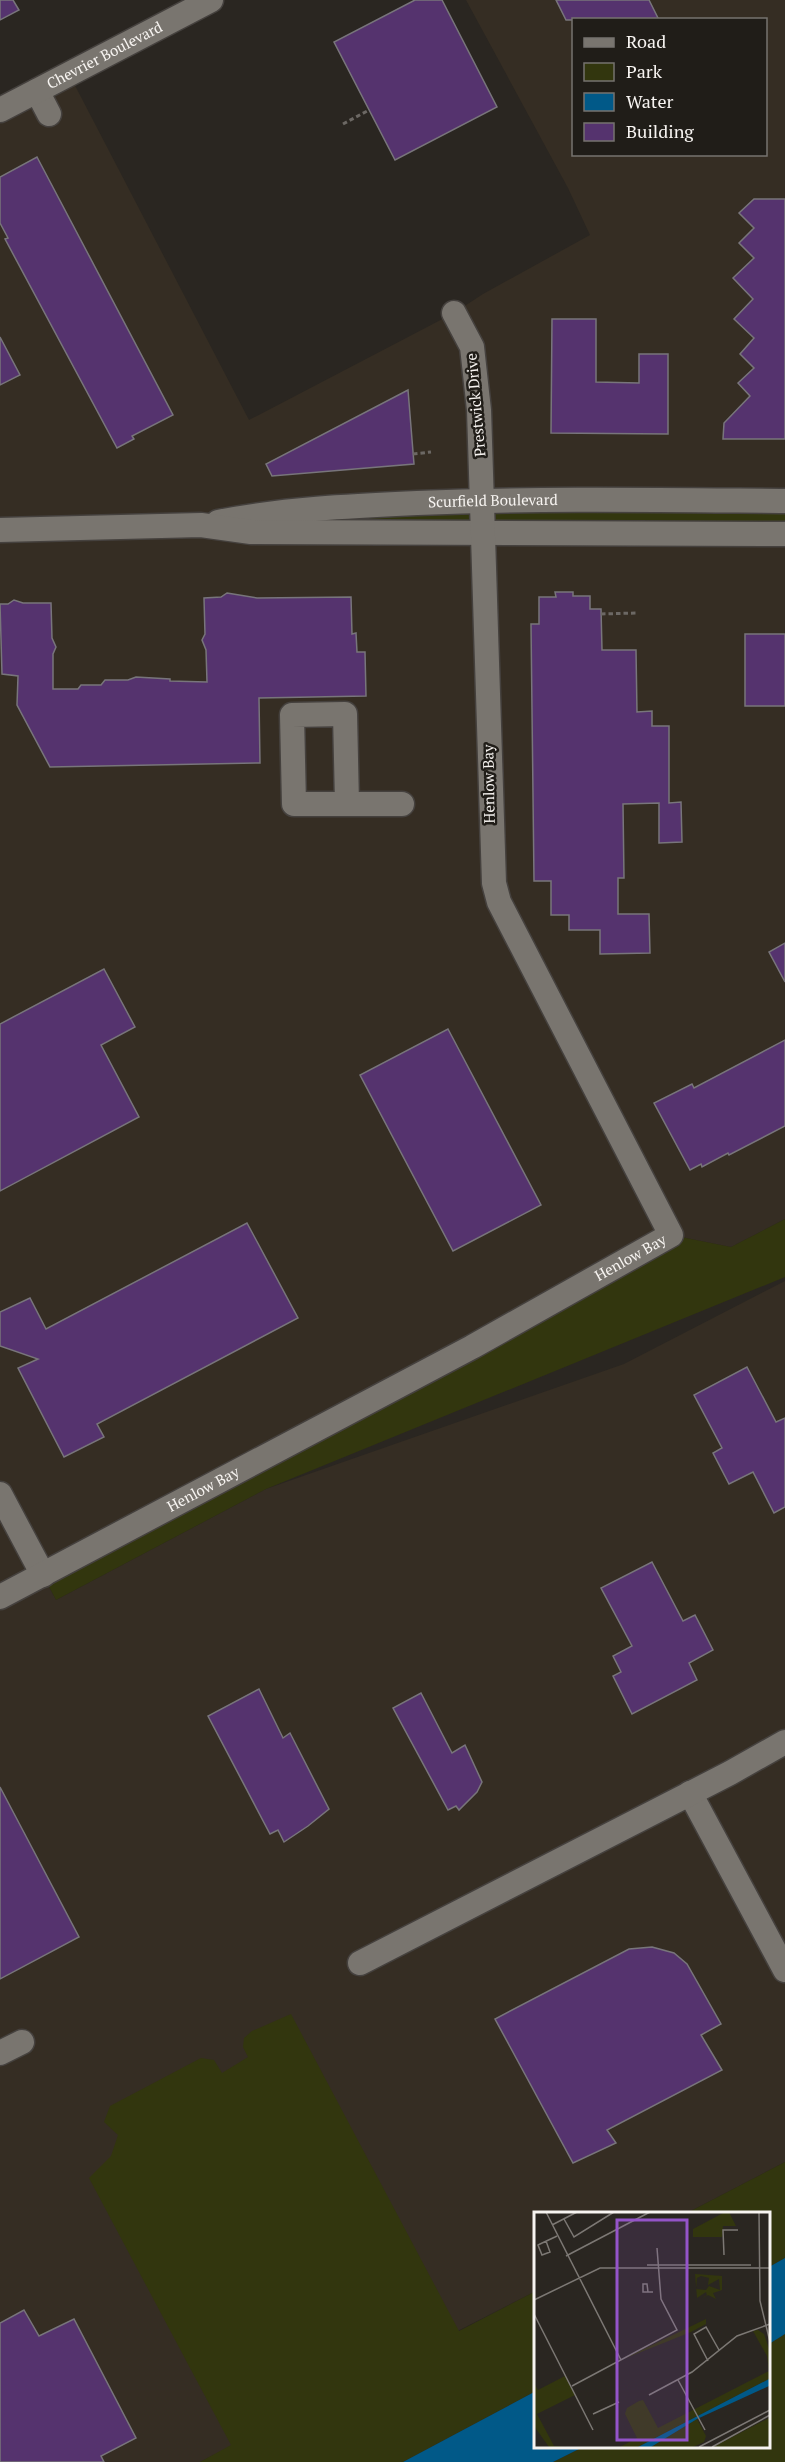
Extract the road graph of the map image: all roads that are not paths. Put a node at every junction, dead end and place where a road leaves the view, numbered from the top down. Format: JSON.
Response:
{"nodes":[{"id":1,"x":211,"y":0,"type":"edge"},
{"id":2,"x":37,"y":91,"type":"junction"},
{"id":3,"x":0,"y":110,"type":"edge"},
{"id":4,"x":49,"y":114,"type":"dead end"},
{"id":5,"x":454,"y":313,"type":"dead end"},
{"id":6,"x":482,"y":500,"type":"junction"},
{"id":7,"x":785,"y":501,"type":"edge"},
{"id":8,"x":201,"y":525,"type":"junction"},
{"id":9,"x":0,"y":530,"type":"edge"},
{"id":10,"x":483,"y":534,"type":"junction"},
{"id":11,"x":785,"y":534,"type":"edge"},
{"id":12,"x":347,"y":803,"type":"dead end"},
{"id":13,"x":402,"y":804,"type":"dead end"},
{"id":14,"x":0,"y":1494,"type":"edge"},
{"id":15,"x":43,"y":1575,"type":"junction"},
{"id":16,"x":0,"y":1597,"type":"edge"},
{"id":17,"x":785,"y":1742,"type":"edge"},
{"id":18,"x":690,"y":1793,"type":"junction"},
{"id":19,"x":360,"y":1962,"type":"dead end"},
{"id":20,"x":785,"y":1970,"type":"edge"},
{"id":21,"x":22,"y":2042,"type":"dead end"},
{"id":22,"x":0,"y":2053,"type":"edge"}],
"edges":[{"from":1,"to":2,"type":"street","name":"Chevrier Boulevard"},
{"from":2,"to":3,"type":"street","name":"Chevrier Boulevard"},
{"from":2,"to":4,"type":"street"},
{"from":5,"to":6,"type":"street","name":"Prestwick Drive"},
{"from":6,"to":7,"type":"street","name":"Scurfield Boulevard"},
{"from":6,"to":8,"type":"street","name":"Scurfield Boulevard"},
{"from":6,"to":10,"type":"street","name":"Henlow Bay"},
{"from":8,"to":9,"type":"street","name":"Scurfield Boulevard"},
{"from":8,"to":10,"type":"street","name":"Scurfield Boulevard"},
{"from":10,"to":11,"type":"street","name":"Scurfield Boulevard"},
{"from":10,"to":15,"type":"street","name":"Henlow Bay"},
{"from":12,"to":13,"type":"street"},
{"from":14,"to":15,"type":"street"},
{"from":15,"to":16,"type":"street","name":"Henlow Bay"},
{"from":17,"to":18,"type":"street"},
{"from":18,"to":19,"type":"street"},
{"from":18,"to":20,"type":"street"},
{"from":21,"to":22,"type":"street"}]}
